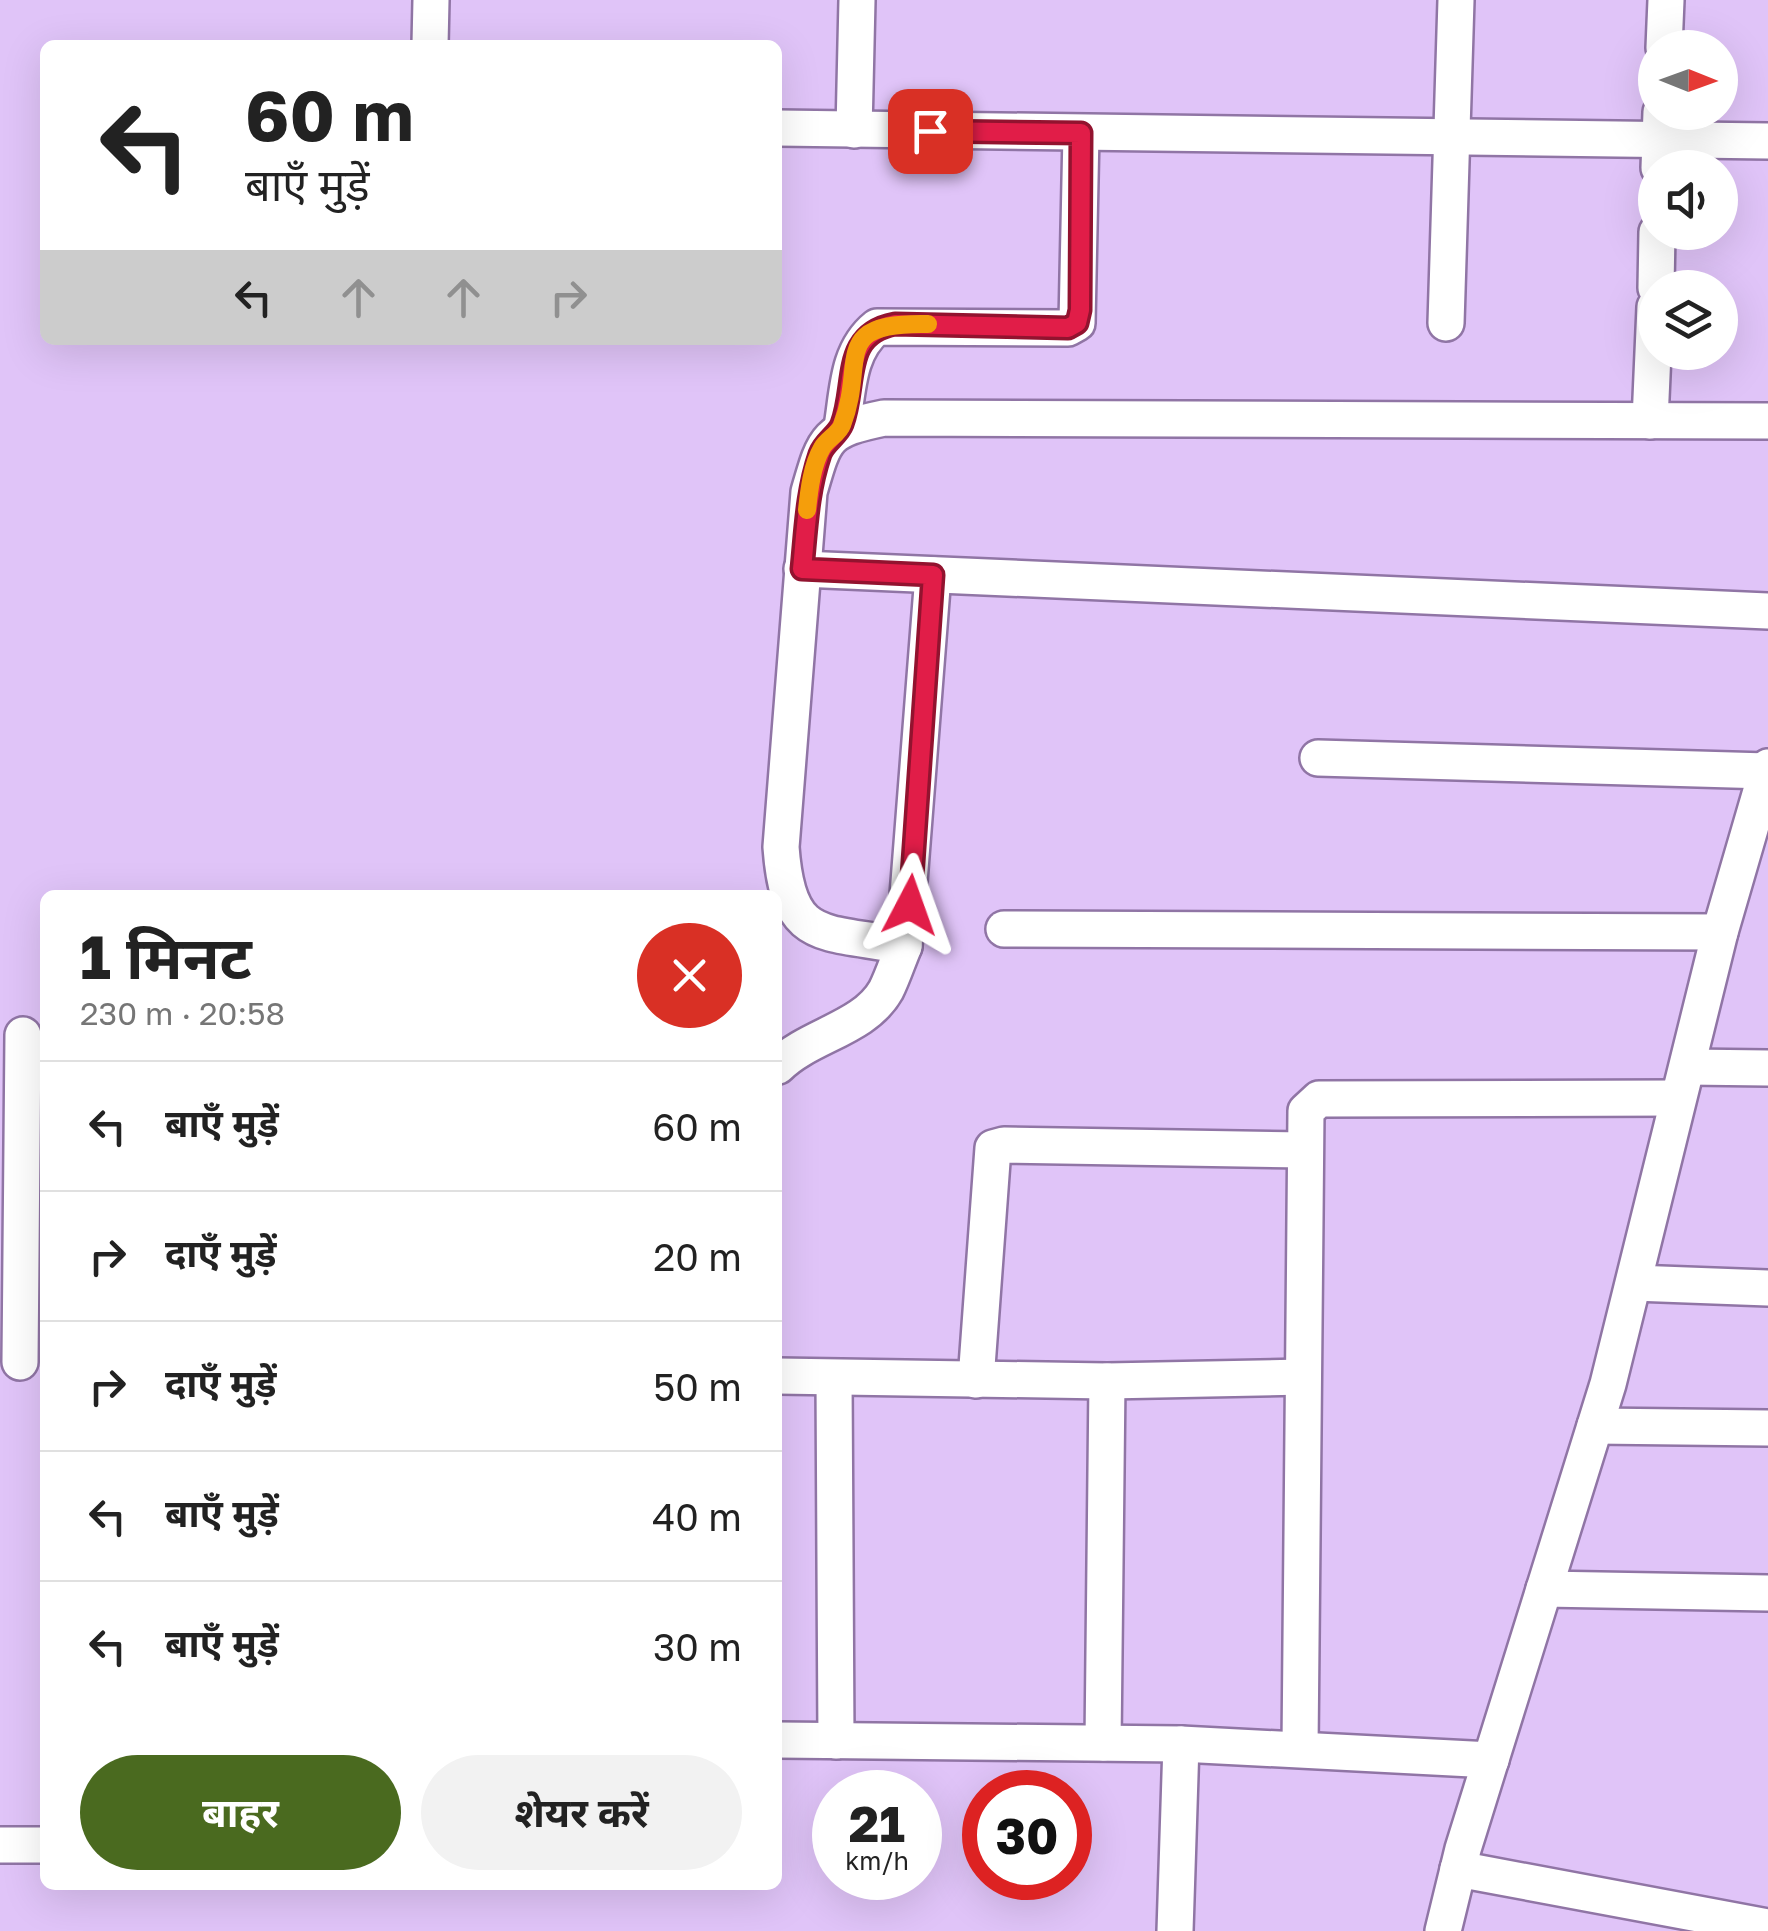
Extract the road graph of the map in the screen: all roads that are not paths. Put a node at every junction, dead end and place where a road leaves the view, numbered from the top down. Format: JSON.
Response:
{"nodes":[{"id":1,"x":431,"y":0,"type":"edge"},
{"id":2,"x":857,"y":0,"type":"edge"},
{"id":3,"x":1456,"y":0,"type":"edge"},
{"id":4,"x":1666,"y":0,"type":"edge"},
{"id":5,"x":1665,"y":30,"type":"edge"},
{"id":6,"x":430,"y":40,"type":"edge"},
{"id":7,"x":782,"y":128,"type":"edge"},
{"id":8,"x":854,"y":130,"type":"junction"},
{"id":9,"x":1081,"y":133,"type":"junction"},
{"id":10,"x":1451,"y":138,"type":"junction"},
{"id":11,"x":1660,"y":140,"type":"edge"},
{"id":12,"x":1768,"y":141,"type":"edge"},
{"id":13,"x":1446,"y":323,"type":"dead end"},
{"id":14,"x":1652,"y":370,"type":"edge"},
{"id":15,"x":1650,"y":421,"type":"junction"},
{"id":16,"x":1768,"y":421,"type":"edge"},
{"id":17,"x":842,"y":426,"type":"junction"},
{"id":18,"x":802,"y":569,"type":"junction"},
{"id":19,"x":933,"y":575,"type":"junction"},
{"id":20,"x":1768,"y":611,"type":"edge"},
{"id":21,"x":1318,"y":758,"type":"dead end"},
{"id":22,"x":1765,"y":787,"type":"edge"},
{"id":23,"x":1004,"y":929,"type":"dead end"},
{"id":24,"x":1720,"y":932,"type":"junction"},
{"id":25,"x":904,"y":946,"type":"junction"},
{"id":26,"x":24,"y":1035,"type":"dead end"},
{"id":27,"x":782,"y":1063,"type":"edge"},
{"id":28,"x":1768,"y":1068,"type":"edge"},
{"id":29,"x":1683,"y":1082,"type":"junction"},
{"id":30,"x":1305,"y":1150,"type":"junction"},
{"id":31,"x":1634,"y":1283,"type":"junction"},
{"id":32,"x":1768,"y":1288,"type":"edge"},
{"id":33,"x":22,"y":1364,"type":"edge"},
{"id":34,"x":782,"y":1376,"type":"edge"},
{"id":35,"x":1303,"y":1377,"type":"junction"},
{"id":36,"x":834,"y":1378,"type":"junction"},
{"id":37,"x":976,"y":1380,"type":"junction"},
{"id":38,"x":1106,"y":1381,"type":"junction"},
{"id":39,"x":1595,"y":1426,"type":"junction"},
{"id":40,"x":1768,"y":1428,"type":"edge"},
{"id":41,"x":1544,"y":1589,"type":"junction"},
{"id":42,"x":1768,"y":1593,"type":"edge"},
{"id":43,"x":782,"y":1740,"type":"edge"},
{"id":44,"x":836,"y":1741,"type":"junction"},
{"id":45,"x":1103,"y":1743,"type":"junction"},
{"id":46,"x":1182,"y":1744,"type":"junction"},
{"id":47,"x":1300,"y":1749,"type":"junction"},
{"id":48,"x":1491,"y":1760,"type":"junction"},
{"id":49,"x":0,"y":1845,"type":"edge"},
{"id":50,"x":40,"y":1845,"type":"edge"},
{"id":51,"x":1458,"y":1869,"type":"junction"},
{"id":52,"x":1768,"y":1928,"type":"edge"},
{"id":53,"x":1175,"y":1931,"type":"edge"},
{"id":54,"x":1443,"y":1931,"type":"edge"}],
"edges":[{"from":1,"to":6,"type":"street"},
{"from":2,"to":8,"type":"street"},
{"from":3,"to":10,"type":"street"},
{"from":4,"to":5,"type":"street"},
{"from":7,"to":8,"type":"street"},
{"from":8,"to":9,"type":"street"},
{"from":9,"to":10,"type":"street"},
{"from":9,"to":17,"type":"street"},
{"from":10,"to":11,"type":"street"},
{"from":10,"to":13,"type":"street"},
{"from":11,"to":12,"type":"street"},
{"from":14,"to":15,"type":"street"},
{"from":15,"to":16,"type":"street"},
{"from":15,"to":17,"type":"street"},
{"from":17,"to":18,"type":"street"},
{"from":18,"to":19,"type":"street"},
{"from":18,"to":25,"type":"street"},
{"from":19,"to":20,"type":"street"},
{"from":19,"to":25,"type":"street"},
{"from":21,"to":22,"type":"street"},
{"from":22,"to":24,"type":"street"},
{"from":23,"to":24,"type":"street"},
{"from":24,"to":29,"type":"street"},
{"from":25,"to":27,"type":"street"},
{"from":26,"to":33,"type":"street"},
{"from":28,"to":29,"type":"street"},
{"from":29,"to":30,"type":"street"},
{"from":29,"to":31,"type":"street"},
{"from":30,"to":35,"type":"street"},
{"from":30,"to":37,"type":"street"},
{"from":31,"to":32,"type":"street"},
{"from":31,"to":39,"type":"street"},
{"from":34,"to":36,"type":"street"},
{"from":35,"to":38,"type":"street"},
{"from":35,"to":47,"type":"street"},
{"from":36,"to":37,"type":"street"},
{"from":36,"to":44,"type":"street"},
{"from":37,"to":38,"type":"street"},
{"from":38,"to":45,"type":"street"},
{"from":39,"to":40,"type":"street"},
{"from":39,"to":41,"type":"street"},
{"from":41,"to":42,"type":"street"},
{"from":41,"to":48,"type":"street"},
{"from":43,"to":44,"type":"street"},
{"from":44,"to":45,"type":"street"},
{"from":45,"to":46,"type":"street"},
{"from":46,"to":47,"type":"street"},
{"from":46,"to":53,"type":"street"},
{"from":47,"to":48,"type":"street"},
{"from":48,"to":51,"type":"street"},
{"from":49,"to":50,"type":"street"},
{"from":51,"to":52,"type":"street"},
{"from":51,"to":54,"type":"street"}]}
